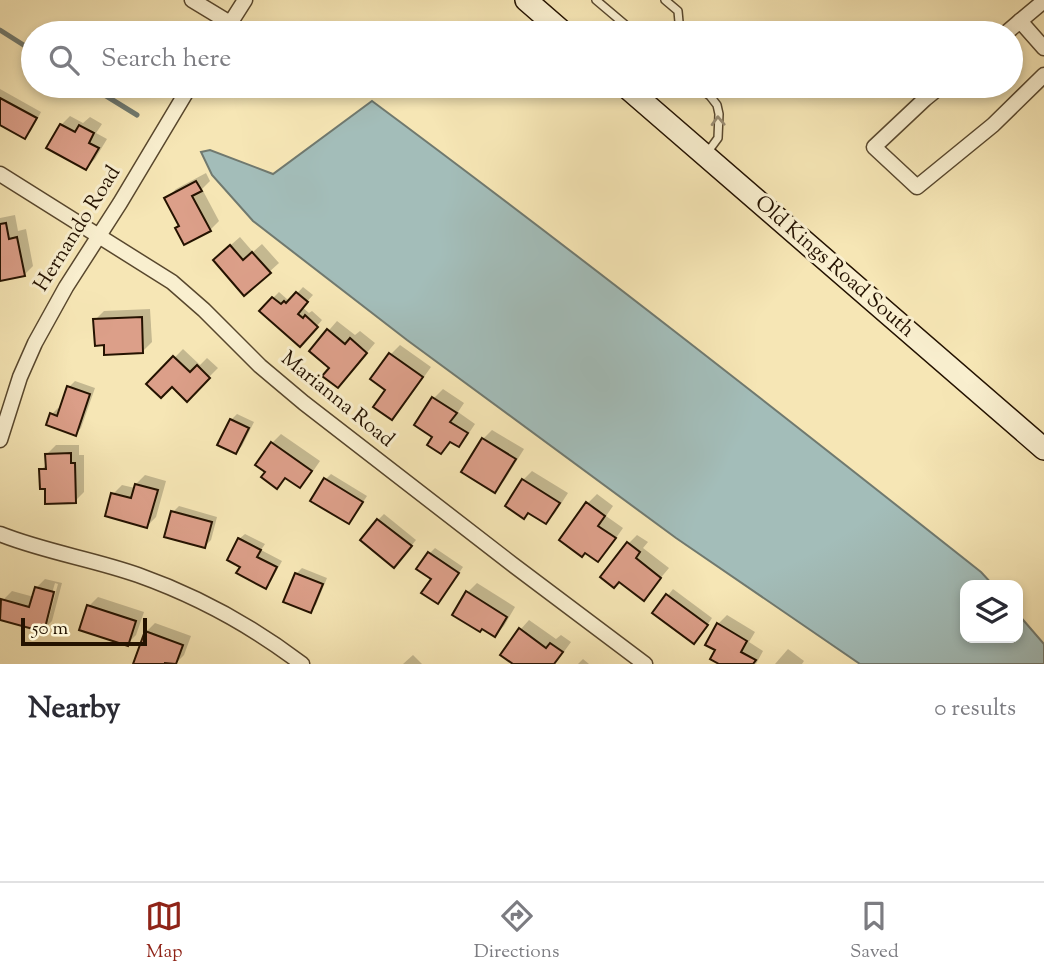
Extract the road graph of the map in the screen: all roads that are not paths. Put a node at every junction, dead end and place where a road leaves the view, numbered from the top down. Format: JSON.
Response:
{"nodes":[{"id":1,"x":192,"y":0,"type":"edge"},
{"id":2,"x":245,"y":0,"type":"edge"},
{"id":3,"x":526,"y":0,"type":"edge"},
{"id":4,"x":596,"y":0,"type":"edge"},
{"id":5,"x":665,"y":0,"type":"edge"},
{"id":6,"x":1044,"y":1,"type":"edge"},
{"id":7,"x":218,"y":21,"type":"edge"},
{"id":8,"x":232,"y":21,"type":"edge"},
{"id":9,"x":550,"y":21,"type":"edge"},
{"id":10,"x":621,"y":21,"type":"edge"},
{"id":11,"x":679,"y":21,"type":"edge"},
{"id":12,"x":1020,"y":21,"type":"edge"},
{"id":13,"x":1023,"y":24,"type":"edge"},
{"id":14,"x":1044,"y":48,"type":"edge"},
{"id":15,"x":1044,"y":75,"type":"edge"},
{"id":16,"x":1023,"y":96,"type":"edge"},
{"id":17,"x":183,"y":98,"type":"edge"},
{"id":18,"x":639,"y":98,"type":"edge"},
{"id":19,"x":712,"y":98,"type":"edge"},
{"id":20,"x":928,"y":98,"type":"edge"},
{"id":21,"x":1021,"y":98,"type":"edge"},
{"id":22,"x":705,"y":156,"type":"junction"},
{"id":23,"x":0,"y":174,"type":"edge"},
{"id":24,"x":99,"y":235,"type":"junction"},
{"id":25,"x":0,"y":440,"type":"edge"},
{"id":26,"x":1044,"y":449,"type":"edge"},
{"id":27,"x":0,"y":534,"type":"edge"},
{"id":28,"x":302,"y":664,"type":"edge"},
{"id":29,"x":645,"y":664,"type":"edge"}],
"edges":[{"from":1,"to":7,"type":"street"},
{"from":2,"to":8,"type":"street"},
{"from":3,"to":9,"type":"street"},
{"from":4,"to":10,"type":"lane"},
{"from":5,"to":11,"type":"lane"},
{"from":6,"to":12,"type":"street"},
{"from":13,"to":14,"type":"street"},
{"from":15,"to":16,"type":"street"},
{"from":17,"to":24,"type":"street","name":"Hernando Road"},
{"from":18,"to":22,"type":"street","name":"Old Kings Road South"},
{"from":22,"to":19,"type":"lane","one_way":true},
{"from":20,"to":21,"type":"street"},
{"from":22,"to":26,"type":"street","name":"Old Kings Road South"},
{"from":23,"to":24,"type":"street","name":"Marianna Road"},
{"from":24,"to":25,"type":"street","name":"Hernando Road"},
{"from":24,"to":29,"type":"street","name":"Marianna Road"},
{"from":27,"to":28,"type":"street"}]}
